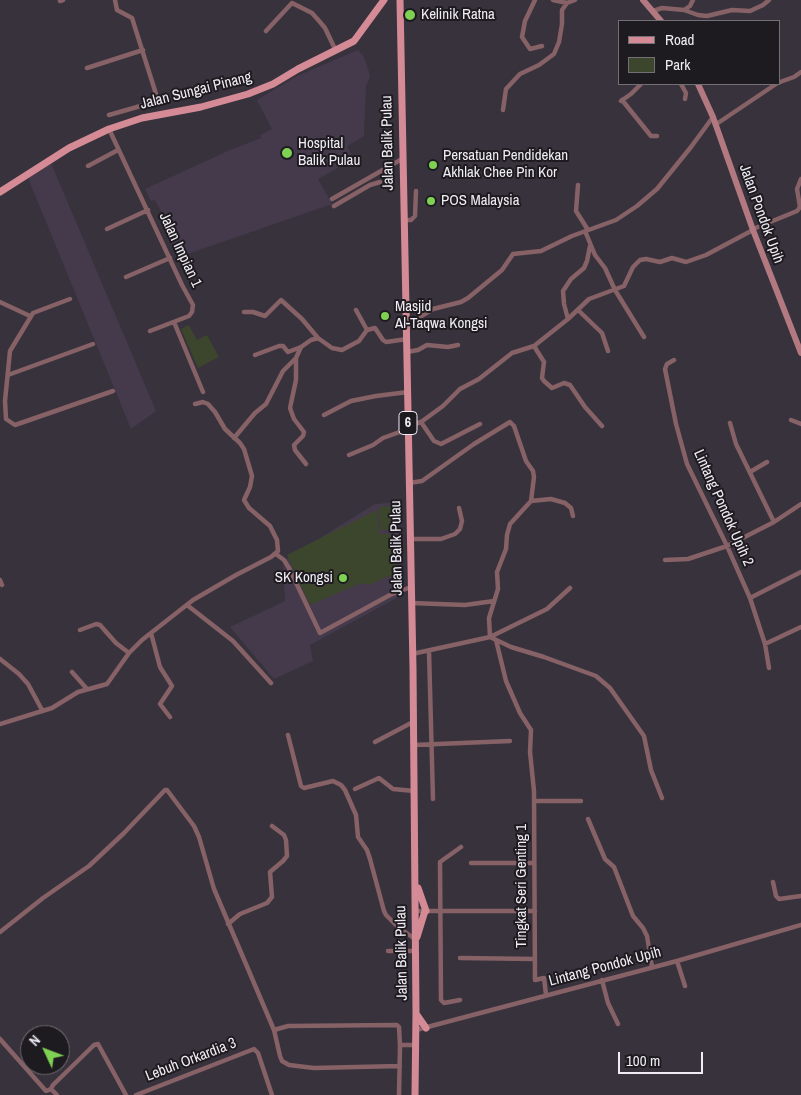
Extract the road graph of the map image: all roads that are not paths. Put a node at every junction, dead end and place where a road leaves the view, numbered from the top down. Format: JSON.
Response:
{"nodes":[{"id":1,"x":115,"y":0,"type":"edge"},
{"id":2,"x":384,"y":0,"type":"edge"},
{"id":3,"x":400,"y":0,"type":"edge"},
{"id":4,"x":535,"y":0,"type":"edge"},
{"id":5,"x":553,"y":0,"type":"edge"},
{"id":6,"x":575,"y":0,"type":"edge"},
{"id":7,"x":644,"y":0,"type":"edge"},
{"id":8,"x":693,"y":0,"type":"edge"},
{"id":9,"x":769,"y":0,"type":"edge"},
{"id":10,"x":567,"y":3,"type":"junction"},
{"id":11,"x":684,"y":10,"type":"junction"},
{"id":12,"x":653,"y":11,"type":"junction"},
{"id":13,"x":660,"y":20,"type":"edge"},
{"id":14,"x":266,"y":31,"type":"dead end"},
{"id":15,"x":542,"y":46,"type":"dead end"},
{"id":16,"x":143,"y":50,"type":"junction"},
{"id":17,"x":336,"y":52,"type":"junction"},
{"id":18,"x":87,"y":68,"type":"dead end"},
{"id":19,"x":801,"y":72,"type":"edge"},
{"id":20,"x":781,"y":82,"type":"edge"},
{"id":21,"x":640,"y":85,"type":"edge"},
{"id":22,"x":682,"y":85,"type":"edge"},
{"id":23,"x":698,"y":85,"type":"edge"},
{"id":24,"x":775,"y":85,"type":"edge"},
{"id":25,"x":686,"y":99,"type":"dead end"},
{"id":26,"x":139,"y":106,"type":"junction"},
{"id":27,"x":503,"y":110,"type":"dead end"},
{"id":28,"x":109,"y":116,"type":"dead end"},
{"id":29,"x":713,"y":117,"type":"junction"},
{"id":30,"x":142,"y":118,"type":"junction"},
{"id":31,"x":715,"y":125,"type":"junction"},
{"id":32,"x":109,"y":129,"type":"junction"},
{"id":33,"x":657,"y":136,"type":"dead end"},
{"id":34,"x":118,"y":150,"type":"junction"},
{"id":35,"x":402,"y":159,"type":"junction"},
{"id":36,"x":88,"y":166,"type":"dead end"},
{"id":37,"x":801,"y":179,"type":"edge"},
{"id":38,"x":380,"y":182,"type":"dead end"},
{"id":39,"x":578,"y":184,"type":"dead end"},
{"id":40,"x":416,"y":191,"type":"dead end"},
{"id":41,"x":0,"y":192,"type":"edge"},
{"id":42,"x":332,"y":199,"type":"dead end"},
{"id":43,"x":334,"y":206,"type":"dead end"},
{"id":44,"x":148,"y":210,"type":"junction"},
{"id":45,"x":403,"y":220,"type":"junction"},
{"id":46,"x":107,"y":229,"type":"dead end"},
{"id":47,"x":753,"y":230,"type":"junction"},
{"id":48,"x":586,"y":231,"type":"junction"},
{"id":49,"x":590,"y":245,"type":"junction"},
{"id":50,"x":170,"y":258,"type":"junction"},
{"id":51,"x":126,"y":277,"type":"dead end"},
{"id":52,"x":615,"y":290,"type":"junction"},
{"id":53,"x":70,"y":299,"type":"dead end"},
{"id":54,"x":0,"y":302,"type":"edge"},
{"id":55,"x":356,"y":310,"type":"dead end"},
{"id":56,"x":578,"y":310,"type":"junction"},
{"id":57,"x":244,"y":312,"type":"dead end"},
{"id":58,"x":30,"y":316,"type":"junction"},
{"id":59,"x":568,"y":319,"type":"junction"},
{"id":60,"x":406,"y":320,"type":"junction"},
{"id":61,"x":174,"y":322,"type":"junction"},
{"id":62,"x":366,"y":330,"type":"junction"},
{"id":63,"x":150,"y":331,"type":"dead end"},
{"id":64,"x":644,"y":337,"type":"dead end"},
{"id":65,"x":318,"y":338,"type":"junction"},
{"id":66,"x":407,"y":339,"type":"junction"},
{"id":67,"x":93,"y":344,"type":"dead end"},
{"id":68,"x":458,"y":345,"type":"dead end"},
{"id":69,"x":534,"y":346,"type":"junction"},
{"id":70,"x":301,"y":347,"type":"junction"},
{"id":71,"x":800,"y":350,"type":"edge"},
{"id":72,"x":608,"y":351,"type":"dead end"},
{"id":73,"x":407,"y":352,"type":"junction"},
{"id":74,"x":255,"y":355,"type":"dead end"},
{"id":75,"x":296,"y":358,"type":"junction"},
{"id":76,"x":674,"y":360,"type":"dead end"},
{"id":77,"x":8,"y":375,"type":"junction"},
{"id":78,"x":113,"y":390,"type":"dead end"},
{"id":79,"x":203,"y":392,"type":"dead end"},
{"id":80,"x":408,"y":392,"type":"junction"},
{"id":81,"x":195,"y":404,"type":"dead end"},
{"id":82,"x":324,"y":415,"type":"dead end"},
{"id":83,"x":791,"y":420,"type":"dead end"},
{"id":84,"x":421,"y":422,"type":"junction"},
{"id":85,"x":730,"y":423,"type":"dead end"},
{"id":86,"x":480,"y":424,"type":"dead end"},
{"id":87,"x":801,"y":424,"type":"edge"},
{"id":88,"x":602,"y":426,"type":"dead end"},
{"id":89,"x":408,"y":427,"type":"junction"},
{"id":90,"x":234,"y":438,"type":"junction"},
{"id":91,"x":349,"y":455,"type":"dead end"},
{"id":92,"x":767,"y":462,"type":"dead end"},
{"id":93,"x":306,"y":464,"type":"dead end"},
{"id":94,"x":750,"y":472,"type":"junction"},
{"id":95,"x":409,"y":483,"type":"junction"},
{"id":96,"x":531,"y":500,"type":"junction"},
{"id":97,"x":801,"y":504,"type":"edge"},
{"id":98,"x":459,"y":508,"type":"dead end"},
{"id":99,"x":573,"y":516,"type":"dead end"},
{"id":100,"x":774,"y":522,"type":"junction"},
{"id":101,"x":410,"y":539,"type":"junction"},
{"id":102,"x":727,"y":546,"type":"junction"},
{"id":103,"x":276,"y":554,"type":"junction"},
{"id":104,"x":665,"y":560,"type":"dead end"},
{"id":105,"x":801,"y":572,"type":"edge"},
{"id":106,"x":411,"y":587,"type":"junction"},
{"id":107,"x":570,"y":588,"type":"dead end"},
{"id":108,"x":750,"y":598,"type":"junction"},
{"id":109,"x":494,"y":601,"type":"junction"},
{"id":110,"x":411,"y":603,"type":"junction"},
{"id":111,"x":187,"y":605,"type":"junction"},
{"id":112,"x":801,"y":627,"type":"edge"},
{"id":113,"x":80,"y":630,"type":"dead end"},
{"id":114,"x":151,"y":633,"type":"junction"},
{"id":115,"x":490,"y":637,"type":"junction"},
{"id":116,"x":496,"y":640,"type":"junction"},
{"id":117,"x":765,"y":644,"type":"junction"},
{"id":118,"x":429,"y":651,"type":"junction"},
{"id":119,"x":129,"y":652,"type":"junction"},
{"id":120,"x":412,"y":654,"type":"junction"},
{"id":121,"x":0,"y":658,"type":"edge"},
{"id":122,"x":769,"y":668,"type":"dead end"},
{"id":123,"x":72,"y":672,"type":"dead end"},
{"id":124,"x":271,"y":682,"type":"dead end"},
{"id":125,"x":87,"y":689,"type":"junction"},
{"id":126,"x":42,"y":710,"type":"junction"},
{"id":127,"x":170,"y":717,"type":"dead end"},
{"id":128,"x":413,"y":722,"type":"junction"},
{"id":129,"x":0,"y":724,"type":"edge"},
{"id":130,"x":288,"y":735,"type":"dead end"},
{"id":131,"x":510,"y":741,"type":"dead end"},
{"id":132,"x":375,"y":742,"type":"dead end"},
{"id":133,"x":431,"y":744,"type":"junction"},
{"id":134,"x":414,"y":745,"type":"junction"},
{"id":135,"x":355,"y":789,"type":"dead end"},
{"id":136,"x":414,"y":791,"type":"junction"},
{"id":137,"x":662,"y":798,"type":"dead end"},
{"id":138,"x":432,"y":799,"type":"dead end"},
{"id":139,"x":534,"y":801,"type":"junction"},
{"id":140,"x":582,"y":801,"type":"dead end"},
{"id":141,"x":588,"y":819,"type":"dead end"},
{"id":142,"x":272,"y":826,"type":"dead end"},
{"id":143,"x":462,"y":847,"type":"dead end"},
{"id":144,"x":471,"y":863,"type":"dead end"},
{"id":145,"x":534,"y":863,"type":"junction"},
{"id":146,"x":415,"y":876,"type":"junction"},
{"id":147,"x":773,"y":882,"type":"dead end"},
{"id":148,"x":801,"y":896,"type":"edge"},
{"id":149,"x":415,"y":911,"type":"junction"},
{"id":150,"x":425,"y":911,"type":"junction"},
{"id":151,"x":440,"y":911,"type":"junction"},
{"id":152,"x":534,"y":911,"type":"junction"},
{"id":153,"x":228,"y":924,"type":"junction"},
{"id":154,"x":801,"y":925,"type":"edge"},
{"id":155,"x":0,"y":932,"type":"edge"},
{"id":156,"x":415,"y":945,"type":"junction"},
{"id":157,"x":388,"y":951,"type":"dead end"},
{"id":158,"x":460,"y":958,"type":"dead end"},
{"id":159,"x":535,"y":959,"type":"junction"},
{"id":160,"x":677,"y":961,"type":"junction"},
{"id":161,"x":652,"y":967,"type":"junction"},
{"id":162,"x":602,"y":980,"type":"junction"},
{"id":163,"x":685,"y":986,"type":"dead end"},
{"id":164,"x":546,"y":995,"type":"junction"},
{"id":165,"x":460,"y":1000,"type":"dead end"},
{"id":166,"x":416,"y":1012,"type":"junction"},
{"id":167,"x":618,"y":1024,"type":"dead end"},
{"id":168,"x":426,"y":1028,"type":"junction"},
{"id":169,"x":274,"y":1030,"type":"junction"},
{"id":170,"x":416,"y":1030,"type":"junction"},
{"id":171,"x":0,"y":1039,"type":"edge"},
{"id":172,"x":416,"y":1044,"type":"junction"},
{"id":173,"x":400,"y":1045,"type":"junction"},
{"id":174,"x":400,"y":1066,"type":"junction"},
{"id":175,"x":50,"y":1090,"type":"junction"},
{"id":176,"x":57,"y":1095,"type":"edge"},
{"id":177,"x":126,"y":1095,"type":"edge"},
{"id":178,"x":136,"y":1095,"type":"edge"},
{"id":179,"x":272,"y":1095,"type":"edge"},
{"id":180,"x":398,"y":1095,"type":"edge"},
{"id":181,"x":415,"y":1095,"type":"edge"}],
"edges":[{"from":1,"to":16,"type":"street"},
{"from":2,"to":17,"type":"main road","name":"Jalan Sungai Pinang"},
{"from":3,"to":35,"type":"main road","name":"Jalan Balik Pulau","number":"6"},
{"from":4,"to":15,"type":"street"},
{"from":5,"to":10,"type":"street"},
{"from":6,"to":10,"type":"street"},
{"from":7,"to":12,"type":"main road"},
{"from":8,"to":11,"type":"street"},
{"from":9,"to":11,"type":"street"},
{"from":10,"to":27,"type":"street"},
{"from":11,"to":12,"type":"street"},
{"from":12,"to":13,"type":"main road"},
{"from":14,"to":17,"type":"street"},
{"from":16,"to":18,"type":"street"},
{"from":16,"to":26,"type":"street"},
{"from":17,"to":30,"type":"main road","name":"Jalan Sungai Pinang"},
{"from":19,"to":20,"type":"street"},
{"from":21,"to":33,"type":"street"},
{"from":22,"to":25,"type":"street"},
{"from":23,"to":29,"type":"main road","name":"Jalan Pondok Upih"},
{"from":24,"to":31,"type":"street"},
{"from":26,"to":28,"type":"street"},
{"from":26,"to":30,"type":"street"},
{"from":29,"to":31,"type":"main road","name":"Jalan Pondok Upih"},
{"from":29,"to":48,"type":"street"},
{"from":30,"to":32,"type":"main road","name":"Jalan Sungai Pinang"},
{"from":31,"to":47,"type":"main road","name":"Jalan Pondok Upih"},
{"from":32,"to":34,"type":"street","name":"Jalan Impian 1"},
{"from":32,"to":41,"type":"main road","name":"Jalan Sungai Pinang"},
{"from":34,"to":36,"type":"street"},
{"from":34,"to":44,"type":"street","name":"Jalan Impian 1"},
{"from":35,"to":42,"type":"street"},
{"from":35,"to":45,"type":"main road","name":"Jalan Balik Pulau","number":"6"},
{"from":37,"to":47,"type":"street"},
{"from":38,"to":43,"type":"street"},
{"from":39,"to":48,"type":"street"},
{"from":40,"to":45,"type":"street"},
{"from":44,"to":46,"type":"street","name":"Jalan Impian 1"},
{"from":44,"to":50,"type":"street","name":"Jalan Impian 1"},
{"from":45,"to":60,"type":"main road","name":"Jalan Balik Pulau","number":"6"},
{"from":47,"to":52,"type":"street"},
{"from":47,"to":71,"type":"main road","name":"Jalan Pondok Upih"},
{"from":48,"to":49,"type":"street"},
{"from":48,"to":60,"type":"street"},
{"from":49,"to":52,"type":"street"},
{"from":49,"to":59,"type":"street"},
{"from":50,"to":51,"type":"street"},
{"from":50,"to":61,"type":"street","name":"Jalan Impian 1"},
{"from":52,"to":56,"type":"street"},
{"from":52,"to":64,"type":"street"},
{"from":53,"to":58,"type":"street"},
{"from":54,"to":58,"type":"street"},
{"from":55,"to":62,"type":"street"},
{"from":56,"to":59,"type":"street"},
{"from":56,"to":72,"type":"street"},
{"from":57,"to":65,"type":"street"},
{"from":58,"to":77,"type":"street"},
{"from":59,"to":69,"type":"street"},
{"from":60,"to":66,"type":"main road","name":"Jalan Balik Pulau","number":"6"},
{"from":61,"to":63,"type":"street","name":"Jalan Impian 1"},
{"from":61,"to":79,"type":"street"},
{"from":62,"to":65,"type":"street"},
{"from":62,"to":66,"type":"street"},
{"from":65,"to":70,"type":"street"},
{"from":66,"to":73,"type":"main road","name":"Jalan Balik Pulau","number":"6"},
{"from":67,"to":77,"type":"street"},
{"from":68,"to":73,"type":"street"},
{"from":69,"to":84,"type":"street"},
{"from":69,"to":88,"type":"street"},
{"from":70,"to":74,"type":"street"},
{"from":70,"to":75,"type":"street"},
{"from":73,"to":80,"type":"main road","name":"Jalan Balik Pulau","number":"6"},
{"from":75,"to":90,"type":"street"},
{"from":75,"to":93,"type":"street"},
{"from":76,"to":102,"type":"street","name":"Lintang Pondok Upih 2"},
{"from":77,"to":78,"type":"street"},
{"from":80,"to":82,"type":"street"},
{"from":80,"to":89,"type":"main road","name":"Jalan Balik Pulau","number":"6"},
{"from":81,"to":90,"type":"street"},
{"from":83,"to":87,"type":"street"},
{"from":84,"to":86,"type":"street"},
{"from":84,"to":89,"type":"street"},
{"from":85,"to":94,"type":"street"},
{"from":89,"to":91,"type":"street"},
{"from":89,"to":95,"type":"main road","name":"Jalan Balik Pulau","number":"6"},
{"from":90,"to":103,"type":"street"},
{"from":92,"to":94,"type":"street"},
{"from":94,"to":100,"type":"street"},
{"from":95,"to":96,"type":"street"},
{"from":95,"to":101,"type":"main road","name":"Jalan Balik Pulau","number":"6"},
{"from":96,"to":99,"type":"street"},
{"from":96,"to":109,"type":"street"},
{"from":97,"to":100,"type":"street"},
{"from":98,"to":101,"type":"street"},
{"from":100,"to":102,"type":"street"},
{"from":101,"to":106,"type":"main road","name":"Jalan Balik Pulau","number":"6"},
{"from":102,"to":104,"type":"street"},
{"from":102,"to":108,"type":"street","name":"Lintang Pondok Upih 2"},
{"from":103,"to":106,"type":"street"},
{"from":103,"to":111,"type":"street"},
{"from":105,"to":108,"type":"street"},
{"from":106,"to":110,"type":"main road","name":"Jalan Balik Pulau","number":"6"},
{"from":107,"to":115,"type":"street"},
{"from":108,"to":117,"type":"street","name":"Lintang Pondok Upih 2"},
{"from":109,"to":110,"type":"street"},
{"from":109,"to":115,"type":"street"},
{"from":110,"to":120,"type":"main road","name":"Jalan Balik Pulau","number":"6"},
{"from":111,"to":114,"type":"street"},
{"from":111,"to":124,"type":"street"},
{"from":112,"to":117,"type":"street"},
{"from":113,"to":119,"type":"street"},
{"from":114,"to":119,"type":"street"},
{"from":114,"to":127,"type":"street"},
{"from":115,"to":116,"type":"street"},
{"from":115,"to":118,"type":"street"},
{"from":116,"to":137,"type":"street"},
{"from":116,"to":139,"type":"street","name":"Tingkat Seri Genting 1"},
{"from":117,"to":122,"type":"street","name":"Lintang Pondok Upih 2"},
{"from":118,"to":120,"type":"street"},
{"from":118,"to":133,"type":"street"},
{"from":119,"to":125,"type":"street"},
{"from":120,"to":128,"type":"main road","name":"Jalan Balik Pulau","number":"6"},
{"from":121,"to":126,"type":"street"},
{"from":123,"to":125,"type":"street"},
{"from":125,"to":126,"type":"street"},
{"from":126,"to":129,"type":"street"},
{"from":128,"to":132,"type":"street"},
{"from":128,"to":134,"type":"main road","name":"Jalan Balik Pulau","number":"6"},
{"from":130,"to":156,"type":"street"},
{"from":131,"to":133,"type":"street"},
{"from":133,"to":134,"type":"street"},
{"from":133,"to":138,"type":"street"},
{"from":134,"to":136,"type":"main road","name":"Jalan Balik Pulau","number":"6"},
{"from":135,"to":136,"type":"street"},
{"from":136,"to":146,"type":"main road","name":"Jalan Balik Pulau","number":"6"},
{"from":139,"to":140,"type":"street"},
{"from":139,"to":145,"type":"street","name":"Tingkat Seri Genting 1"},
{"from":141,"to":161,"type":"street"},
{"from":142,"to":153,"type":"street"},
{"from":143,"to":151,"type":"street"},
{"from":144,"to":145,"type":"street"},
{"from":145,"to":152,"type":"street","name":"Tingkat Seri Genting 1"},
{"from":146,"to":149,"type":"main road","name":"Jalan Balik Pulau","number":"6"},
{"from":146,"to":150,"type":"main road"},
{"from":147,"to":148,"type":"street"},
{"from":149,"to":150,"type":"street"},
{"from":149,"to":156,"type":"main road","name":"Jalan Balik Pulau","number":"6"},
{"from":150,"to":151,"type":"street"},
{"from":150,"to":156,"type":"main road"},
{"from":151,"to":152,"type":"street"},
{"from":151,"to":165,"type":"street"},
{"from":152,"to":159,"type":"street","name":"Tingkat Seri Genting 1"},
{"from":153,"to":155,"type":"street"},
{"from":153,"to":169,"type":"street"},
{"from":154,"to":160,"type":"street","name":"Lintang Pondok Upih"},
{"from":156,"to":157,"type":"street"},
{"from":156,"to":166,"type":"main road","name":"Jalan Balik Pulau","number":"6"},
{"from":158,"to":159,"type":"street"},
{"from":159,"to":164,"type":"street","name":"Tingkat Seri Genting 1"},
{"from":160,"to":161,"type":"street","name":"Lintang Pondok Upih"},
{"from":160,"to":163,"type":"street"},
{"from":161,"to":162,"type":"street","name":"Lintang Pondok Upih"},
{"from":162,"to":164,"type":"street","name":"Lintang Pondok Upih"},
{"from":162,"to":167,"type":"street"},
{"from":164,"to":168,"type":"street","name":"Lintang Pondok Upih"},
{"from":166,"to":168,"type":"main road"},
{"from":166,"to":170,"type":"main road","name":"Jalan Balik Pulau","number":"6"},
{"from":168,"to":170,"type":"street","name":"Lintang Pondok Upih"},
{"from":169,"to":173,"type":"street"},
{"from":169,"to":174,"type":"street"},
{"from":170,"to":172,"type":"main road","name":"Jalan Balik Pulau","number":"6"},
{"from":171,"to":175,"type":"street"},
{"from":172,"to":173,"type":"street"},
{"from":172,"to":181,"type":"main road","name":"Jalan Balik Pulau","number":"6"},
{"from":173,"to":174,"type":"street"},
{"from":174,"to":180,"type":"street"},
{"from":175,"to":176,"type":"street"},
{"from":175,"to":177,"type":"street"},
{"from":178,"to":179,"type":"street","name":"Lebuh Orkardia 3"}]}
